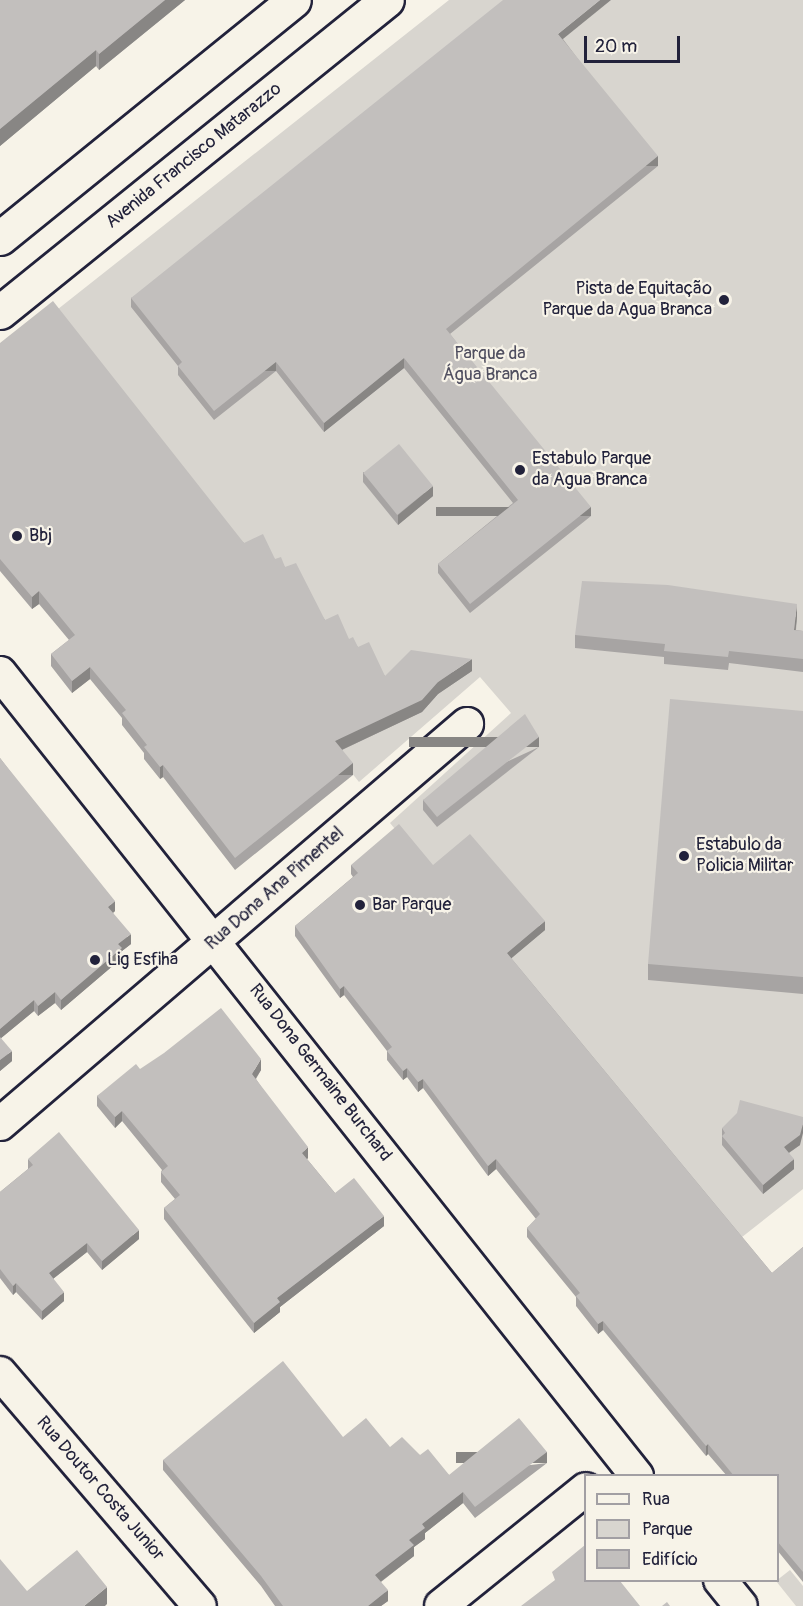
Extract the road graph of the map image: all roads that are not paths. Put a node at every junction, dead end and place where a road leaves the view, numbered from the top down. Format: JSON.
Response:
{"nodes":[{"id":1,"x":294,"y":0,"type":"edge"},
{"id":2,"x":387,"y":0,"type":"edge"},
{"id":3,"x":0,"y":238,"type":"edge"},
{"id":4,"x":0,"y":312,"type":"edge"},
{"id":5,"x":0,"y":673,"type":"edge"},
{"id":6,"x":468,"y":724,"type":"dead end"},
{"id":7,"x":215,"y":941,"type":"junction"},
{"id":8,"x":0,"y":1124,"type":"edge"},
{"id":9,"x":0,"y":1373,"type":"edge"},
{"id":10,"x":621,"y":1470,"type":"edge"},
{"id":11,"x":584,"y":1490,"type":"edge"},
{"id":12,"x":721,"y":1582,"type":"edge"},
{"id":13,"x":200,"y":1606,"type":"edge"},
{"id":14,"x":441,"y":1606,"type":"edge"},
{"id":15,"x":741,"y":1606,"type":"edge"}],
"edges":[{"from":1,"to":3,"type":"main road"},
{"from":2,"to":4,"type":"main road","name":"Avenida Francisco Matarazzo"},
{"from":5,"to":7,"type":"street","name":"Rua Dona Germaine Burchard"},
{"from":6,"to":7,"type":"street","name":"Rua Dona Ana Pimentel"},
{"from":7,"to":8,"type":"street","name":"Rua Dona Ana Pimentel"},
{"from":7,"to":10,"type":"street","name":"Rua Dona Germaine Burchard"},
{"from":9,"to":13,"type":"street","name":"Rua Doutor Costa Junior"},
{"from":11,"to":14,"type":"street"},
{"from":12,"to":15,"type":"street"}]}
